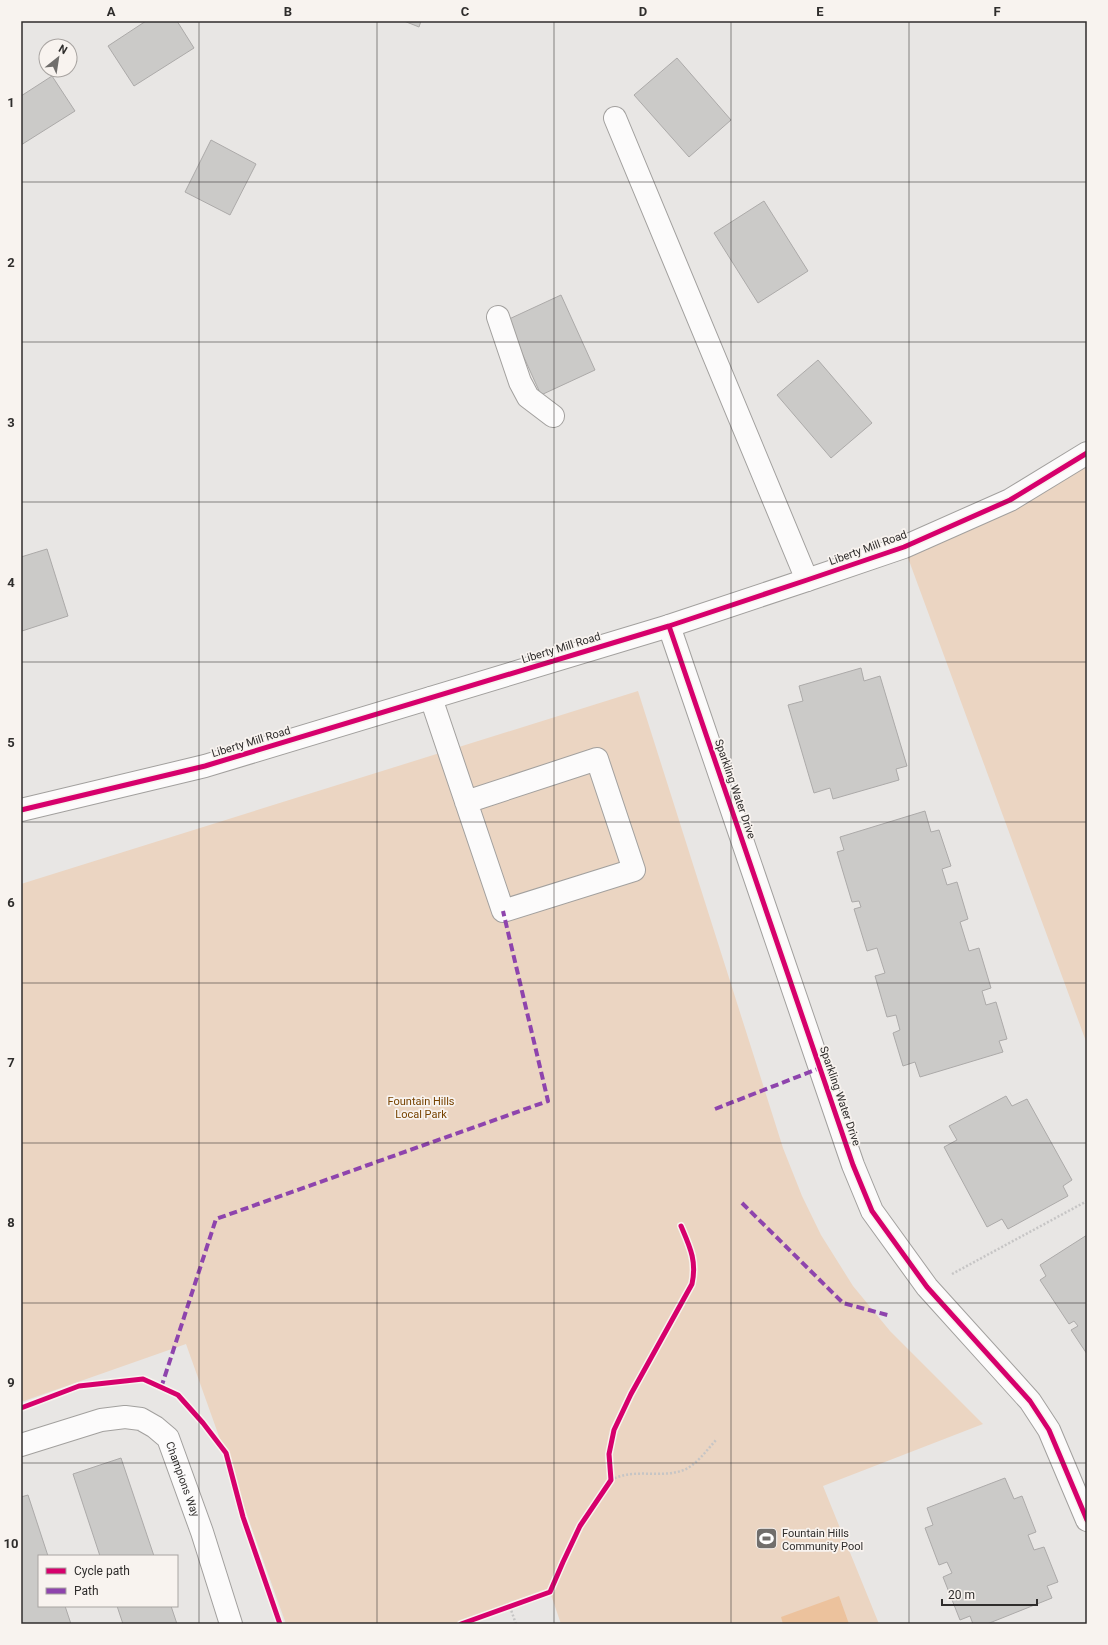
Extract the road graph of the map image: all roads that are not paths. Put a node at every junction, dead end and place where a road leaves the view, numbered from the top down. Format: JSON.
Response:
{"nodes":[{"id":1,"x":615,"y":118,"type":"dead end"},
{"id":2,"x":498,"y":317,"type":"dead end"},
{"id":3,"x":553,"y":416,"type":"dead end"},
{"id":4,"x":1087,"y":453,"type":"edge"},
{"id":5,"x":808,"y":580,"type":"junction"},
{"id":6,"x":669,"y":626,"type":"junction"},
{"id":7,"x":431,"y":698,"type":"junction"},
{"id":8,"x":466,"y":802,"type":"junction"},
{"id":9,"x":21,"y":810,"type":"edge"},
{"id":10,"x":21,"y":1445,"type":"edge"},
{"id":11,"x":1087,"y":1520,"type":"edge"},
{"id":12,"x":231,"y":1624,"type":"edge"}],
"edges":[{"from":1,"to":5,"type":"street"},
{"from":2,"to":3,"type":"street"},
{"from":4,"to":5,"type":"street","name":"Liberty Mill Road"},
{"from":5,"to":6,"type":"street","name":"Liberty Mill Road"},
{"from":6,"to":7,"type":"street","name":"Liberty Mill Road"},
{"from":6,"to":11,"type":"street","name":"Sparkling Water Drive"},
{"from":7,"to":8,"type":"street"},
{"from":7,"to":9,"type":"street","name":"Liberty Mill Road"},
{"from":8,"to":8,"type":"street"},
{"from":10,"to":12,"type":"street","name":"Champions Way"}]}
